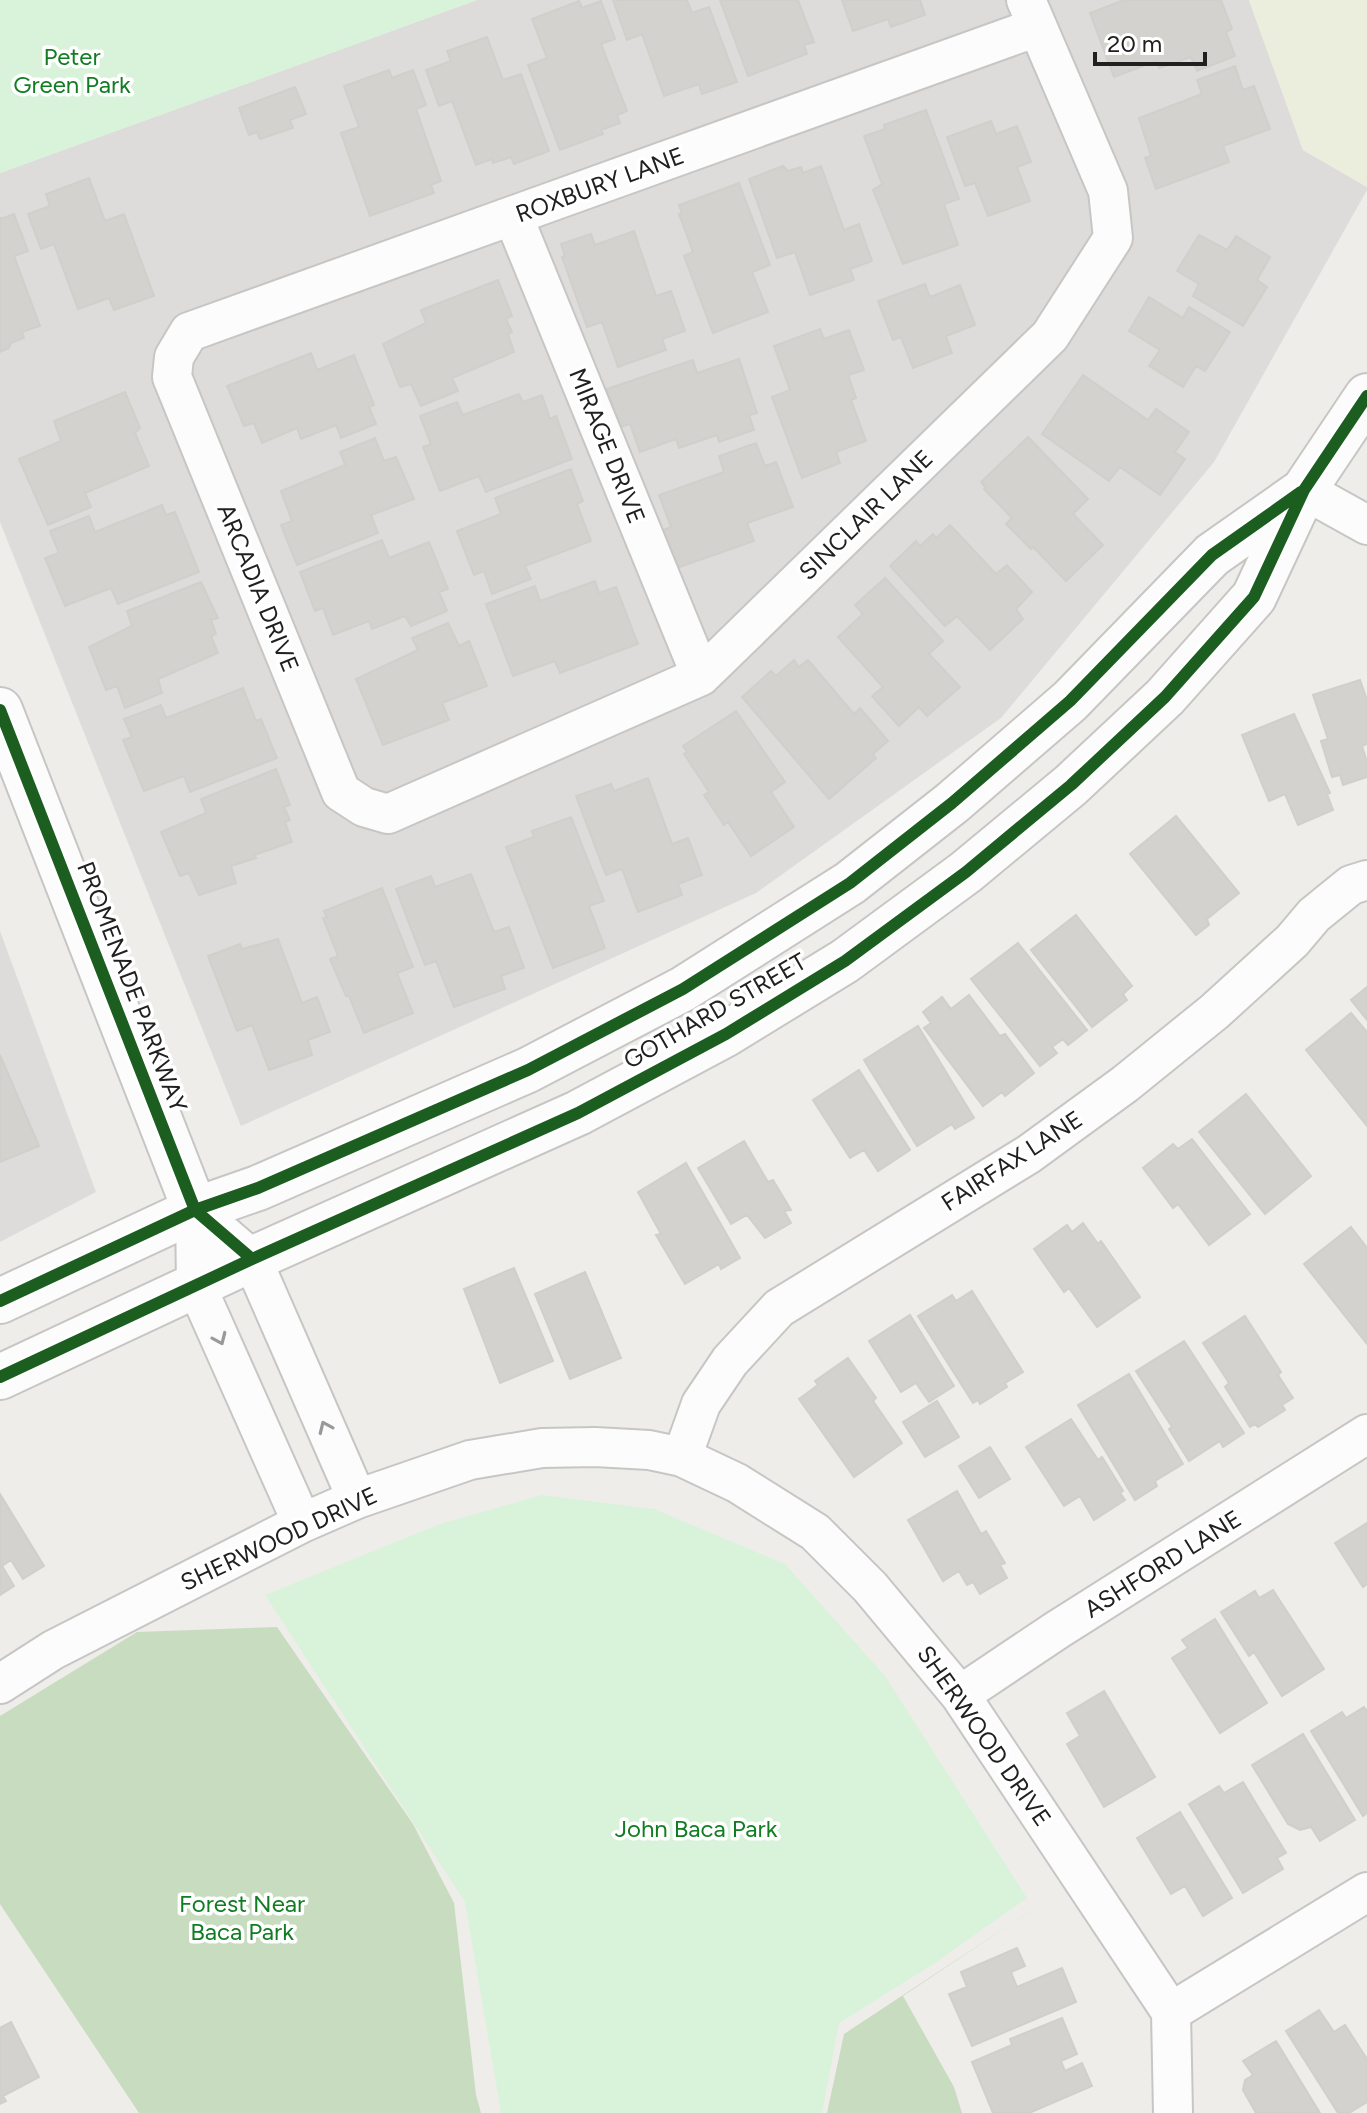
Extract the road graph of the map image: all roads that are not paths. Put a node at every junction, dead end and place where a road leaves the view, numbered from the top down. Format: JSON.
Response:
{"nodes":[{"id":1,"x":1032,"y":14,"type":"edge"},
{"id":2,"x":513,"y":216,"type":"junction"},
{"id":3,"x":174,"y":357,"type":"joint"},
{"id":4,"x":1367,"y":396,"type":"edge"},
{"id":5,"x":1304,"y":490,"type":"junction"},
{"id":6,"x":1367,"y":525,"type":"edge"},
{"id":7,"x":701,"y":676,"type":"junction"},
{"id":8,"x":0,"y":710,"type":"edge"},
{"id":9,"x":364,"y":807,"type":"joint"},
{"id":10,"x":1367,"y":880,"type":"edge"},
{"id":11,"x":195,"y":1210,"type":"junction"},
{"id":12,"x":252,"y":1259,"type":"junction"},
{"id":13,"x":196,"y":1285,"type":"junction"},
{"id":14,"x":0,"y":1301,"type":"edge"},
{"id":15,"x":0,"y":1377,"type":"edge"},
{"id":16,"x":1367,"y":1434,"type":"edge"},
{"id":17,"x":682,"y":1457,"type":"junction"},
{"id":18,"x":357,"y":1499,"type":"junction"},
{"id":19,"x":302,"y":1523,"type":"junction"},
{"id":20,"x":0,"y":1684,"type":"edge"},
{"id":21,"x":960,"y":1695,"type":"junction"},
{"id":22,"x":1367,"y":1892,"type":"edge"},
{"id":23,"x":1171,"y":2012,"type":"junction"},
{"id":24,"x":1173,"y":2113,"type":"edge"}],
"edges":[{"from":1,"to":2,"type":"street","name":"ROXBURY LANE"},
{"from":1,"to":7,"type":"street","name":"SINCLAIR LANE"},
{"from":2,"to":3,"type":"street","name":"ROXBURY LANE"},
{"from":2,"to":7,"type":"street","name":"MIRAGE DRIVE"},
{"from":3,"to":9,"type":"street","name":"ARCADIA DRIVE"},
{"from":4,"to":5,"type":"street","name":"GOTHARD STREET"},
{"from":5,"to":6,"type":"street"},
{"from":5,"to":11,"type":"street","name":"GOTHARD STREET"},
{"from":5,"to":12,"type":"street","name":"GOTHARD STREET"},
{"from":7,"to":9,"type":"street","name":"SINCLAIR LANE"},
{"from":8,"to":11,"type":"street","name":"PROMENADE PARKWAY"},
{"from":10,"to":17,"type":"street","name":"FAIRFAX LANE"},
{"from":11,"to":12,"type":"street","name":"PROMENADE PARKWAY"},
{"from":11,"to":13,"type":"street","name":"PROMENADE PARKWAY"},
{"from":11,"to":14,"type":"street","name":"GOTHARD STREET"},
{"from":12,"to":13,"type":"street","name":"GOTHARD STREET"},
{"from":18,"to":12,"type":"street","name":"PROMENADE PARKWAY","one_way":true},
{"from":13,"to":15,"type":"street","name":"GOTHARD STREET"},
{"from":13,"to":19,"type":"street","name":"PROMENADE PARKWAY","one_way":true},
{"from":16,"to":21,"type":"street","name":"ASHFORD LANE"},
{"from":17,"to":18,"type":"street","name":"SHERWOOD DRIVE"},
{"from":17,"to":21,"type":"street","name":"SHERWOOD DRIVE"},
{"from":18,"to":19,"type":"street","name":"SHERWOOD DRIVE"},
{"from":19,"to":20,"type":"street","name":"SHERWOOD DRIVE"},
{"from":21,"to":23,"type":"street","name":"SHERWOOD DRIVE"},
{"from":22,"to":23,"type":"street"},
{"from":23,"to":24,"type":"street"}]}
